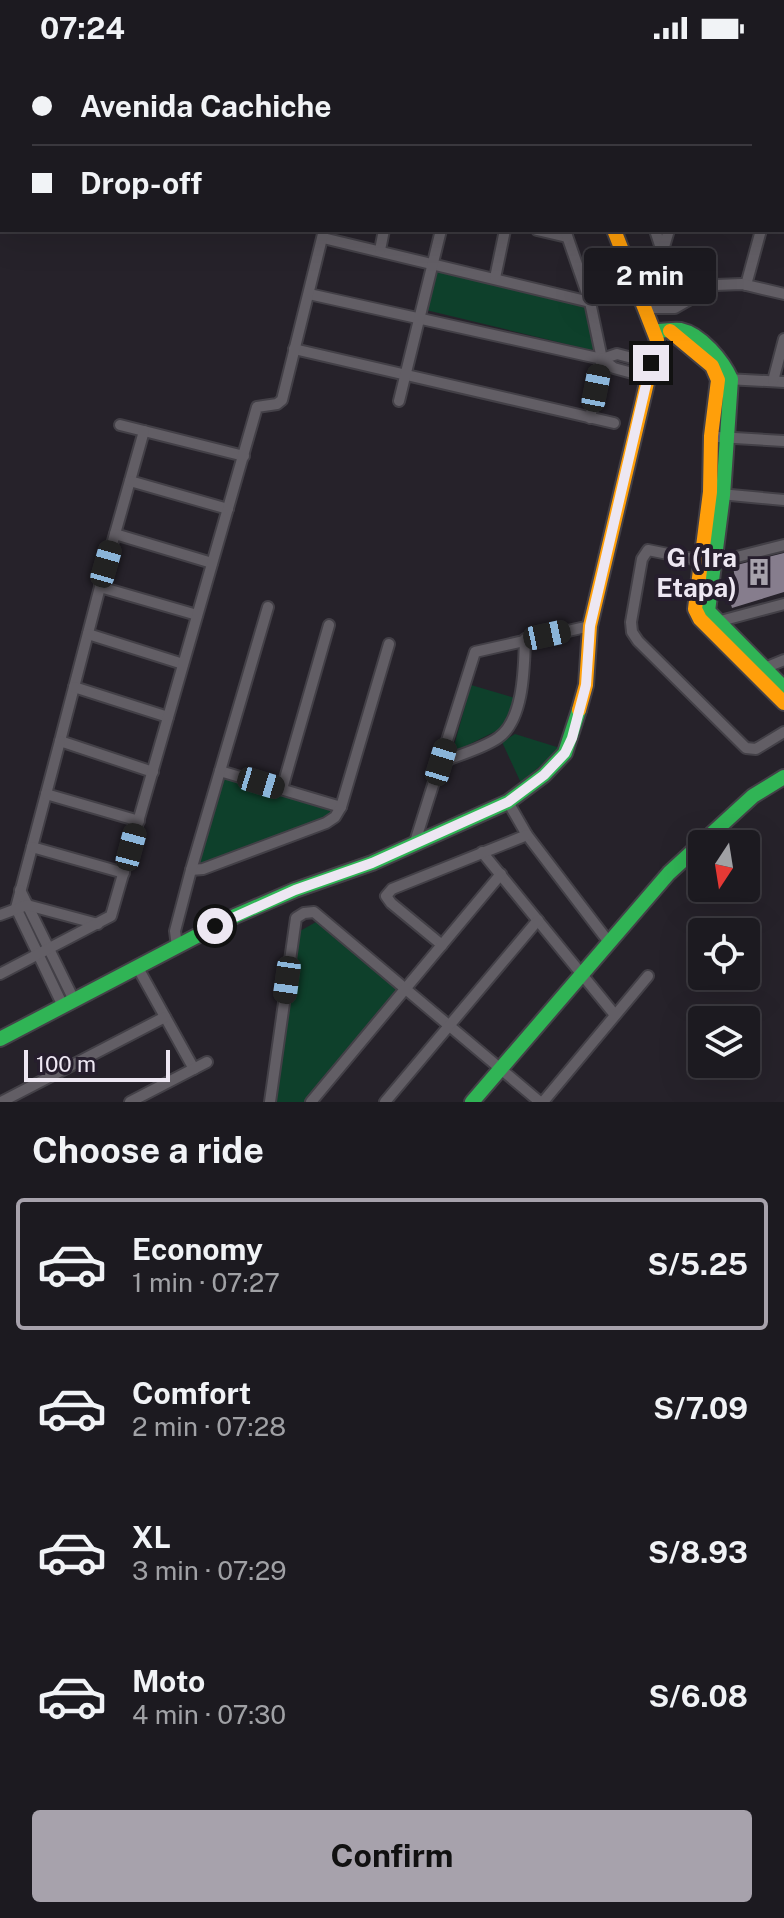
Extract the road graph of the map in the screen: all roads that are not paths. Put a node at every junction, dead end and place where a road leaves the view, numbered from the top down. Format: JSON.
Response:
{"nodes":[{"id":1,"x":384,"y":232,"type":"edge"},
{"id":2,"x":440,"y":232,"type":"edge"},
{"id":3,"x":505,"y":232,"type":"edge"},
{"id":4,"x":615,"y":232,"type":"edge"},
{"id":5,"x":656,"y":232,"type":"edge"},
{"id":6,"x":668,"y":232,"type":"edge"},
{"id":7,"x":760,"y":232,"type":"edge"},
{"id":8,"x":566,"y":233,"type":"edge"},
{"id":9,"x":323,"y":234,"type":"edge"},
{"id":10,"x":380,"y":250,"type":"junction"},
{"id":11,"x":662,"y":252,"type":"junction"},
{"id":12,"x":432,"y":263,"type":"junction"},
{"id":13,"x":495,"y":278,"type":"junction"},
{"id":14,"x":672,"y":282,"type":"dead end"},
{"id":15,"x":746,"y":285,"type":"junction"},
{"id":16,"x":309,"y":294,"type":"junction"},
{"id":17,"x":784,"y":294,"type":"edge"},
{"id":18,"x":590,"y":302,"type":"junction"},
{"id":19,"x":646,"y":308,"type":"junction"},
{"id":20,"x":419,"y":320,"type":"junction"},
{"id":21,"x":663,"y":331,"type":"junction"},
{"id":22,"x":784,"y":339,"type":"edge"},
{"id":23,"x":294,"y":349,"type":"junction"},
{"id":24,"x":602,"y":359,"type":"junction"},
{"id":25,"x":649,"y":370,"type":"junction"},
{"id":26,"x":405,"y":374,"type":"junction"},
{"id":27,"x":724,"y":380,"type":"junction"},
{"id":28,"x":779,"y":381,"type":"edge"},
{"id":29,"x":399,"y":401,"type":"dead end"},
{"id":30,"x":590,"y":418,"type":"junction"},
{"id":31,"x":614,"y":423,"type":"dead end"},
{"id":32,"x":120,"y":425,"type":"dead end"},
{"id":33,"x":144,"y":431,"type":"junction"},
{"id":34,"x":718,"y":437,"type":"junction"},
{"id":35,"x":784,"y":441,"type":"edge"},
{"id":36,"x":244,"y":456,"type":"junction"},
{"id":37,"x":130,"y":481,"type":"junction"},
{"id":38,"x":717,"y":494,"type":"junction"},
{"id":39,"x":784,"y":500,"type":"edge"},
{"id":40,"x":228,"y":509,"type":"junction"},
{"id":41,"x":115,"y":534,"type":"junction"},
{"id":42,"x":784,"y":545,"type":"edge"},
{"id":43,"x":707,"y":562,"type":"junction"},
{"id":44,"x":212,"y":563,"type":"junction"},
{"id":45,"x":100,"y":587,"type":"junction"},
{"id":46,"x":784,"y":604,"type":"edge"},
{"id":47,"x":268,"y":607,"type":"dead end"},
{"id":48,"x":197,"y":615,"type":"junction"},
{"id":49,"x":712,"y":624,"type":"junction"},
{"id":50,"x":329,"y":625,"type":"dead end"},
{"id":51,"x":590,"y":626,"type":"junction"},
{"id":52,"x":88,"y":634,"type":"junction"},
{"id":53,"x":525,"y":639,"type":"junction"},
{"id":54,"x":389,"y":644,"type":"dead end"},
{"id":55,"x":784,"y":660,"type":"edge"},
{"id":56,"x":183,"y":664,"type":"junction"},
{"id":57,"x":759,"y":671,"type":"junction"},
{"id":58,"x":74,"y":687,"type":"junction"},
{"id":59,"x":784,"y":688,"type":"edge"},
{"id":60,"x":784,"y":703,"type":"edge"},
{"id":61,"x":168,"y":717,"type":"junction"},
{"id":62,"x":784,"y":732,"type":"edge"},
{"id":63,"x":60,"y":741,"type":"junction"},
{"id":64,"x":441,"y":762,"type":"junction"},
{"id":65,"x":220,"y":771,"type":"junction"},
{"id":66,"x":153,"y":772,"type":"junction"},
{"id":67,"x":784,"y":777,"type":"edge"},
{"id":68,"x":282,"y":789,"type":"junction"},
{"id":69,"x":46,"y":794,"type":"junction"},
{"id":70,"x":508,"y":802,"type":"junction"},
{"id":71,"x":341,"y":807,"type":"junction"},
{"id":72,"x":139,"y":821,"type":"junction"},
{"id":73,"x":527,"y":835,"type":"junction"},
{"id":74,"x":415,"y":842,"type":"junction"},
{"id":75,"x":32,"y":847,"type":"junction"},
{"id":76,"x":482,"y":852,"type":"junction"},
{"id":77,"x":191,"y":870,"type":"junction"},
{"id":78,"x":124,"y":873,"type":"junction"},
{"id":79,"x":501,"y":874,"type":"junction"},
{"id":80,"x":21,"y":906,"type":"junction"},
{"id":81,"x":0,"y":915,"type":"edge"},
{"id":82,"x":538,"y":920,"type":"junction"},
{"id":83,"x":98,"y":924,"type":"junction"},
{"id":84,"x":608,"y":941,"type":"junction"},
{"id":85,"x":442,"y":945,"type":"junction"},
{"id":86,"x":177,"y":946,"type":"junction"},
{"id":87,"x":49,"y":949,"type":"junction"},
{"id":88,"x":38,"y":954,"type":"junction"},
{"id":89,"x":138,"y":968,"type":"junction"},
{"id":90,"x":0,"y":974,"type":"edge"},
{"id":91,"x":580,"y":974,"type":"junction"},
{"id":92,"x":648,"y":976,"type":"dead end"},
{"id":93,"x":406,"y":989,"type":"junction"},
{"id":94,"x":68,"y":1001,"type":"junction"},
{"id":95,"x":615,"y":1015,"type":"junction"},
{"id":96,"x":165,"y":1017,"type":"junction"},
{"id":97,"x":450,"y":1024,"type":"junction"},
{"id":98,"x":0,"y":1039,"type":"edge"},
{"id":99,"x":207,"y":1062,"type":"dead end"},
{"id":100,"x":501,"y":1067,"type":"junction"},
{"id":101,"x":194,"y":1069,"type":"junction"},
{"id":102,"x":1,"y":1102,"type":"edge"},
{"id":103,"x":130,"y":1102,"type":"edge"},
{"id":104,"x":270,"y":1102,"type":"edge"},
{"id":105,"x":311,"y":1102,"type":"edge"},
{"id":106,"x":385,"y":1102,"type":"edge"},
{"id":107,"x":472,"y":1102,"type":"edge"},
{"id":108,"x":542,"y":1102,"type":"edge"}],
"edges":[{"from":1,"to":10,"type":"street"},
{"from":2,"to":12,"type":"street"},
{"from":3,"to":13,"type":"street"},
{"from":4,"to":19,"type":"street"},
{"from":5,"to":11,"type":"street"},
{"from":6,"to":11,"type":"street"},
{"from":7,"to":15,"type":"street"},
{"from":8,"to":18,"type":"street"},
{"from":9,"to":10,"type":"street"},
{"from":9,"to":16,"type":"street"},
{"from":10,"to":12,"type":"street"},
{"from":11,"to":14,"type":"street"},
{"from":12,"to":13,"type":"street"},
{"from":12,"to":20,"type":"street"},
{"from":13,"to":18,"type":"street"},
{"from":15,"to":17,"type":"street"},
{"from":15,"to":19,"type":"street"},
{"from":16,"to":20,"type":"street"},
{"from":16,"to":23,"type":"street"},
{"from":18,"to":24,"type":"street"},
{"from":19,"to":21,"type":"street"},
{"from":20,"to":24,"type":"street"},
{"from":20,"to":26,"type":"street"},
{"from":21,"to":25,"type":"street"},
{"from":21,"to":27,"type":"street"},
{"from":22,"to":28,"type":"street"},
{"from":23,"to":26,"type":"street"},
{"from":23,"to":36,"type":"street"},
{"from":24,"to":25,"type":"street"},
{"from":24,"to":30,"type":"street"},
{"from":25,"to":51,"type":"street"},
{"from":26,"to":29,"type":"street"},
{"from":26,"to":30,"type":"street"},
{"from":27,"to":28,"type":"street"},
{"from":27,"to":34,"type":"street"},
{"from":30,"to":31,"type":"street"},
{"from":32,"to":33,"type":"street"},
{"from":33,"to":36,"type":"street"},
{"from":33,"to":37,"type":"street"},
{"from":34,"to":35,"type":"street"},
{"from":34,"to":38,"type":"street"},
{"from":36,"to":40,"type":"street"},
{"from":37,"to":40,"type":"street"},
{"from":37,"to":41,"type":"street"},
{"from":38,"to":39,"type":"street"},
{"from":38,"to":43,"type":"street"},
{"from":40,"to":44,"type":"street"},
{"from":41,"to":44,"type":"street"},
{"from":41,"to":45,"type":"street"},
{"from":42,"to":43,"type":"street"},
{"from":43,"to":49,"type":"street"},
{"from":43,"to":62,"type":"street"},
{"from":44,"to":48,"type":"street"},
{"from":45,"to":48,"type":"street"},
{"from":45,"to":52,"type":"street"},
{"from":46,"to":49,"type":"street"},
{"from":47,"to":65,"type":"street"},
{"from":48,"to":56,"type":"street"},
{"from":49,"to":57,"type":"street"},
{"from":50,"to":68,"type":"street"},
{"from":51,"to":53,"type":"street"},
{"from":51,"to":70,"type":"street"},
{"from":52,"to":56,"type":"street"},
{"from":52,"to":58,"type":"street"},
{"from":53,"to":64,"type":"street"},
{"from":53,"to":64,"type":"street"},
{"from":54,"to":71,"type":"street"},
{"from":55,"to":57,"type":"street"},
{"from":56,"to":61,"type":"street"},
{"from":57,"to":59,"type":"street"},
{"from":57,"to":60,"type":"street"},
{"from":58,"to":61,"type":"street"},
{"from":58,"to":63,"type":"street"},
{"from":61,"to":66,"type":"street"},
{"from":63,"to":66,"type":"street"},
{"from":63,"to":69,"type":"street"},
{"from":64,"to":74,"type":"street"},
{"from":65,"to":68,"type":"street"},
{"from":65,"to":77,"type":"street"},
{"from":66,"to":72,"type":"street"},
{"from":67,"to":84,"type":"street"},
{"from":68,"to":71,"type":"street"},
{"from":69,"to":72,"type":"street"},
{"from":69,"to":75,"type":"street"},
{"from":70,"to":73,"type":"street"},
{"from":70,"to":74,"type":"street"},
{"from":71,"to":77,"type":"street"},
{"from":72,"to":78,"type":"street"},
{"from":73,"to":76,"type":"street"},
{"from":73,"to":84,"type":"street"},
{"from":74,"to":86,"type":"street"},
{"from":75,"to":78,"type":"street"},
{"from":75,"to":80,"type":"street"},
{"from":76,"to":79,"type":"street"},
{"from":76,"to":85,"type":"street"},
{"from":77,"to":86,"type":"street"},
{"from":78,"to":83,"type":"street"},
{"from":79,"to":82,"type":"street"},
{"from":79,"to":85,"type":"street"},
{"from":80,"to":81,"type":"street"},
{"from":80,"to":83,"type":"street"},
{"from":80,"to":87,"type":"street"},
{"from":80,"to":88,"type":"street"},
{"from":82,"to":91,"type":"street"},
{"from":82,"to":97,"type":"street"},
{"from":83,"to":87,"type":"street"},
{"from":84,"to":91,"type":"street"},
{"from":85,"to":93,"type":"street"},
{"from":86,"to":89,"type":"street"},
{"from":87,"to":88,"type":"street"},
{"from":87,"to":94,"type":"street"},
{"from":88,"to":90,"type":"street"},
{"from":88,"to":94,"type":"street"},
{"from":89,"to":94,"type":"street"},
{"from":89,"to":96,"type":"street"},
{"from":91,"to":95,"type":"street"},
{"from":91,"to":100,"type":"street"},
{"from":92,"to":95,"type":"street"},
{"from":93,"to":97,"type":"street"},
{"from":93,"to":104,"type":"street"},
{"from":93,"to":105,"type":"street"},
{"from":94,"to":98,"type":"street"},
{"from":95,"to":108,"type":"street"},
{"from":96,"to":101,"type":"street"},
{"from":96,"to":102,"type":"street"},
{"from":97,"to":100,"type":"street"},
{"from":97,"to":106,"type":"street"},
{"from":99,"to":101,"type":"street"},
{"from":100,"to":107,"type":"street"},
{"from":100,"to":108,"type":"street"},
{"from":101,"to":103,"type":"street"}]}
